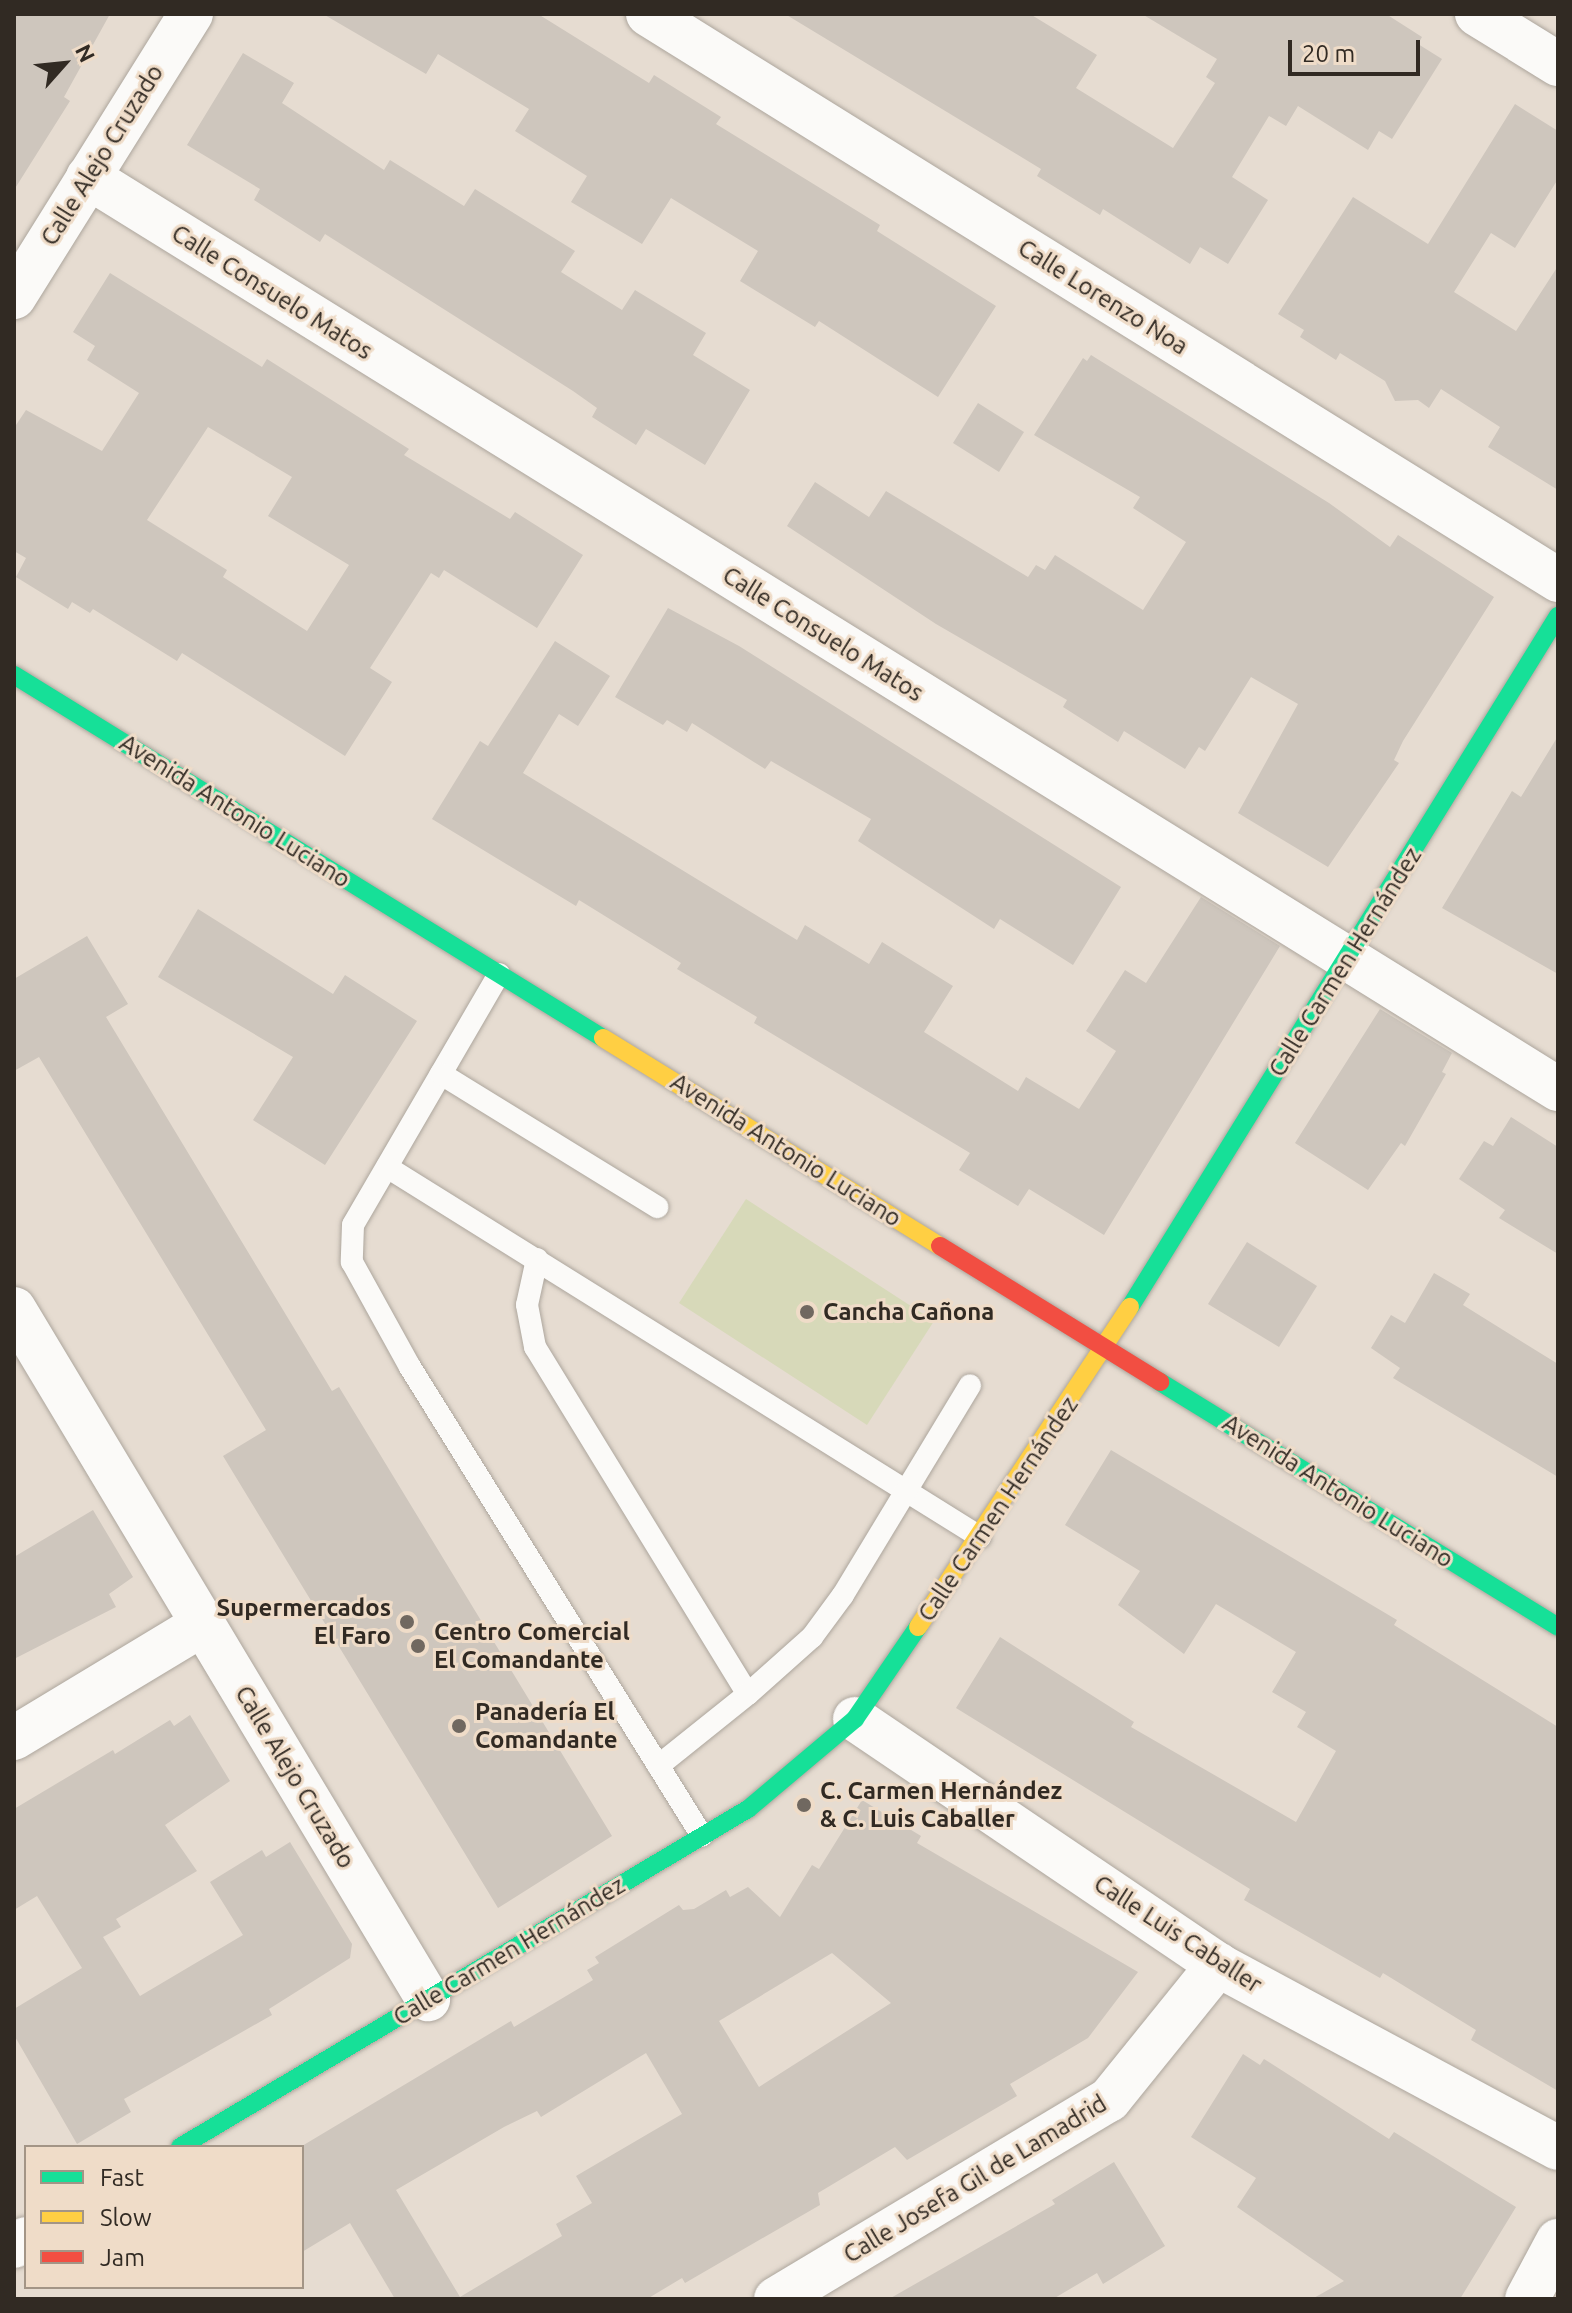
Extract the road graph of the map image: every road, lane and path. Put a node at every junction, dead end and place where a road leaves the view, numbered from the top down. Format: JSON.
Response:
{"nodes":[{"id":1,"x":191,"y":14,"type":"edge"},
{"id":2,"x":648,"y":14,"type":"edge"},
{"id":3,"x":1477,"y":14,"type":"edge"},
{"id":4,"x":1558,"y":64,"type":"edge"},
{"id":5,"x":88,"y":177,"type":"junction"},
{"id":6,"x":14,"y":297,"type":"edge"},
{"id":7,"x":1558,"y":580,"type":"edge"},
{"id":8,"x":1558,"y":616,"type":"edge"},
{"id":9,"x":14,"y":675,"type":"edge"},
{"id":10,"x":1347,"y":959,"type":"junction"},
{"id":11,"x":499,"y":974,"type":"junction"},
{"id":12,"x":441,"y":1074,"type":"junction"},
{"id":13,"x":1558,"y":1089,"type":"edge"},
{"id":14,"x":387,"y":1167,"type":"junction"},
{"id":15,"x":657,"y":1207,"type":"dead end"},
{"id":16,"x":537,"y":1259,"type":"junction"},
{"id":17,"x":14,"y":1309,"type":"edge"},
{"id":18,"x":1104,"y":1347,"type":"junction"},
{"id":19,"x":970,"y":1385,"type":"dead end"},
{"id":20,"x":908,"y":1491,"type":"junction"},
{"id":21,"x":980,"y":1537,"type":"junction"},
{"id":22,"x":203,"y":1624,"type":"junction"},
{"id":23,"x":1558,"y":1627,"type":"edge"},
{"id":24,"x":748,"y":1694,"type":"junction"},
{"id":25,"x":855,"y":1719,"type":"junction"},
{"id":26,"x":14,"y":1738,"type":"edge"},
{"id":27,"x":658,"y":1766,"type":"junction"},
{"id":28,"x":702,"y":1836,"type":"junction"},
{"id":29,"x":1218,"y":1965,"type":"junction"},
{"id":30,"x":428,"y":1999,"type":"junction"},
{"id":31,"x":183,"y":2145,"type":"edge"},
{"id":32,"x":1558,"y":2148,"type":"edge"},
{"id":33,"x":1558,"y":2241,"type":"edge"},
{"id":34,"x":776,"y":2299,"type":"edge"},
{"id":35,"x":1527,"y":2299,"type":"edge"}],
"edges":[{"from":1,"to":5,"type":"street","name":"Calle Alejo Cruzado"},
{"from":2,"to":7,"type":"street","name":"Calle Lorenzo Noa"},
{"from":3,"to":4,"type":"street"},
{"from":5,"to":6,"type":"street","name":"Calle Alejo Cruzado"},
{"from":5,"to":10,"type":"street","name":"Calle Consuelo Matos"},
{"from":8,"to":10,"type":"street","name":"Calle Carmen Hernández"},
{"from":9,"to":11,"type":"street","name":"Avenida Antonio Luciano"},
{"from":10,"to":13,"type":"street","name":"Calle Consuelo Matos"},
{"from":10,"to":18,"type":"street","name":"Calle Carmen Hernández"},
{"from":11,"to":12,"type":"lane"},
{"from":11,"to":18,"type":"street","name":"Avenida Antonio Luciano"},
{"from":12,"to":14,"type":"lane"},
{"from":12,"to":15,"type":"lane"},
{"from":14,"to":16,"type":"lane"},
{"from":14,"to":27,"type":"lane"},
{"from":16,"to":20,"type":"lane"},
{"from":16,"to":24,"type":"lane"},
{"from":17,"to":22,"type":"street","name":"Calle Alejo Cruzado"},
{"from":18,"to":21,"type":"street","name":"Calle Carmen Hernández"},
{"from":18,"to":23,"type":"street","name":"Avenida Antonio Luciano"},
{"from":19,"to":20,"type":"lane"},
{"from":20,"to":21,"type":"lane"},
{"from":20,"to":24,"type":"lane"},
{"from":21,"to":25,"type":"street","name":"Calle Carmen Hernández"},
{"from":22,"to":26,"type":"street"},
{"from":22,"to":30,"type":"street","name":"Calle Alejo Cruzado"},
{"from":24,"to":27,"type":"lane"},
{"from":25,"to":28,"type":"street","name":"Calle Carmen Hernández"},
{"from":25,"to":29,"type":"street","name":"Calle Luis Caballer"},
{"from":27,"to":28,"type":"lane"},
{"from":28,"to":30,"type":"street","name":"Calle Carmen Hernández"},
{"from":29,"to":32,"type":"street","name":"Calle Luis Caballer"},
{"from":29,"to":34,"type":"street","name":"Calle Josefa Gil de Lamadrid"},
{"from":30,"to":31,"type":"street","name":"Calle Carmen Hernández"},
{"from":33,"to":35,"type":"street"}]}
